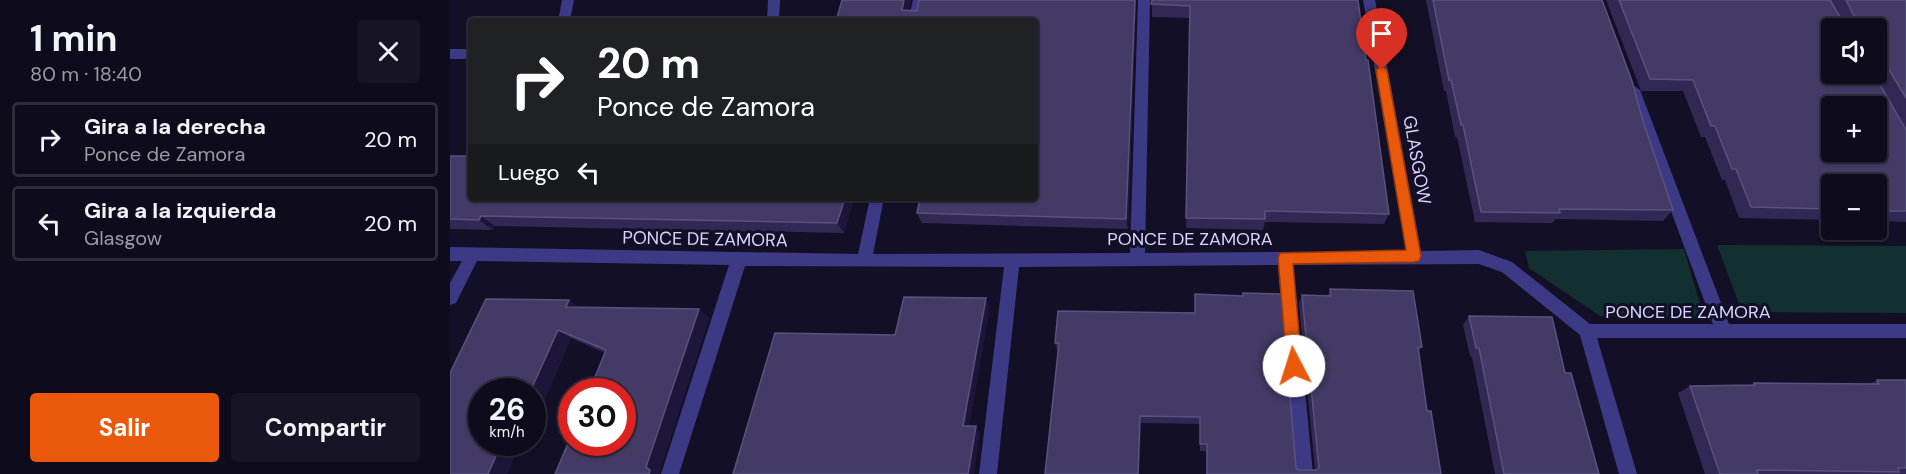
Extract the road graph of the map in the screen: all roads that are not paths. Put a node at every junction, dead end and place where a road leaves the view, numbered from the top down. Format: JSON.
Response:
{"nodes":[{"id":1,"x":568,"y":0,"type":"edge"},
{"id":2,"x":774,"y":0,"type":"edge"},
{"id":3,"x":919,"y":0,"type":"edge"},
{"id":4,"x":1144,"y":0,"type":"edge"},
{"id":5,"x":1369,"y":0,"type":"edge"},
{"id":6,"x":565,"y":18,"type":"edge"},
{"id":7,"x":773,"y":18,"type":"edge"},
{"id":8,"x":915,"y":18,"type":"edge"},
{"id":9,"x":450,"y":54,"type":"edge"},
{"id":10,"x":468,"y":54,"type":"edge"},
{"id":11,"x":1628,"y":77,"type":"edge"},
{"id":12,"x":876,"y":201,"type":"edge"},
{"id":13,"x":450,"y":254,"type":"edge"},
{"id":14,"x":473,"y":254,"type":"junction"},
{"id":15,"x":1414,"y":256,"type":"junction"},
{"id":16,"x":1285,"y":258,"type":"junction"},
{"id":17,"x":739,"y":259,"type":"junction"},
{"id":18,"x":1137,"y":259,"type":"junction"},
{"id":19,"x":1012,"y":260,"type":"junction"},
{"id":20,"x":864,"y":261,"type":"junction"},
{"id":21,"x":450,"y":298,"type":"edge"},
{"id":22,"x":1906,"y":331,"type":"edge"},
{"id":23,"x":1587,"y":332,"type":"junction"},
{"id":24,"x":1725,"y":332,"type":"junction"},
{"id":25,"x":669,"y":474,"type":"edge"},
{"id":26,"x":988,"y":474,"type":"edge"},
{"id":27,"x":1304,"y":474,"type":"edge"},
{"id":28,"x":1628,"y":474,"type":"edge"}],
"edges":[{"from":1,"to":6,"type":"street"},
{"from":2,"to":7,"type":"street"},
{"from":3,"to":8,"type":"street"},
{"from":4,"to":18,"type":"street"},
{"from":5,"to":15,"type":"street","name":"GLASGOW"},
{"from":9,"to":10,"type":"street"},
{"from":11,"to":24,"type":"street"},
{"from":12,"to":20,"type":"street"},
{"from":13,"to":14,"type":"street","name":"PONCE DE ZAMORA"},
{"from":14,"to":17,"type":"street","name":"PONCE DE ZAMORA"},
{"from":14,"to":21,"type":"street"},
{"from":15,"to":16,"type":"street","name":"PONCE DE ZAMORA"},
{"from":15,"to":23,"type":"street","name":"PONCE DE ZAMORA"},
{"from":16,"to":18,"type":"street","name":"PONCE DE ZAMORA"},
{"from":16,"to":27,"type":"street"},
{"from":17,"to":20,"type":"street","name":"PONCE DE ZAMORA"},
{"from":17,"to":25,"type":"street"},
{"from":18,"to":19,"type":"street","name":"PONCE DE ZAMORA"},
{"from":19,"to":20,"type":"street","name":"PONCE DE ZAMORA"},
{"from":19,"to":26,"type":"street"},
{"from":22,"to":24,"type":"street","name":"PONCE DE ZAMORA"},
{"from":23,"to":24,"type":"street","name":"PONCE DE ZAMORA"},
{"from":23,"to":28,"type":"street"}]}
